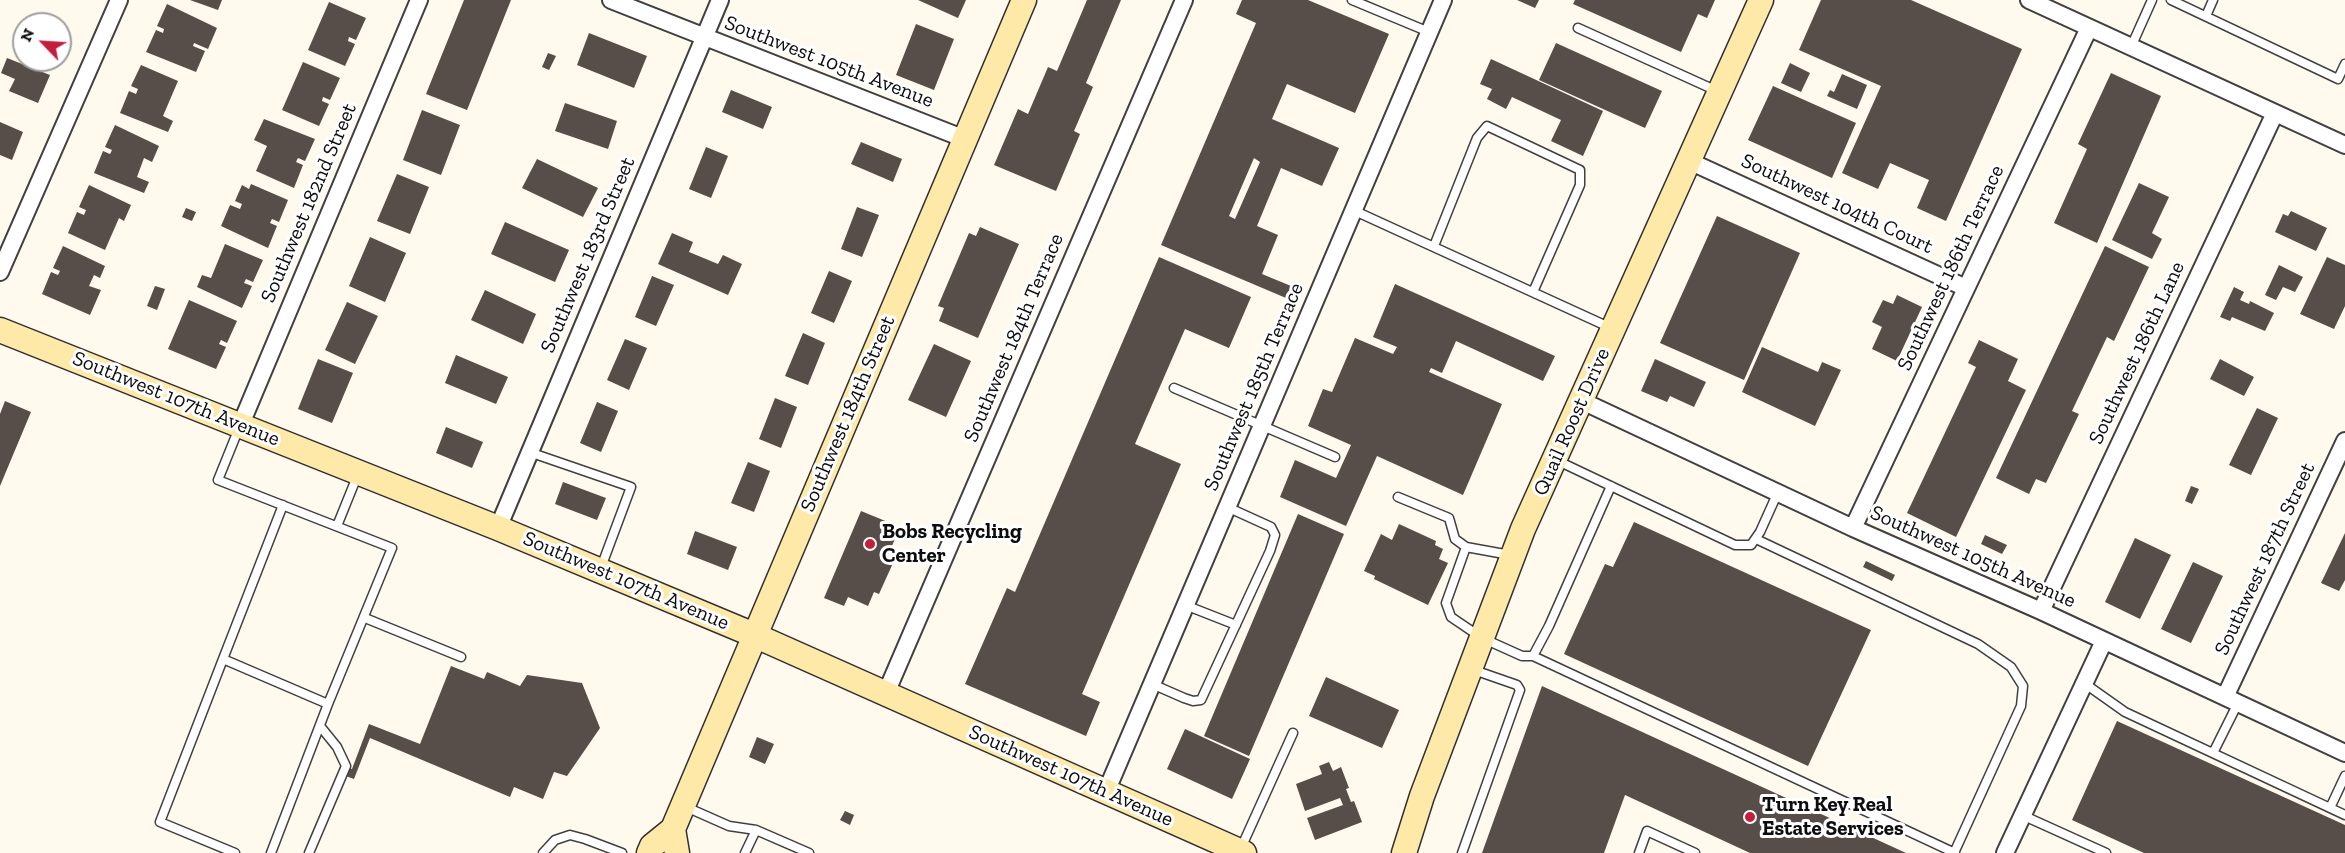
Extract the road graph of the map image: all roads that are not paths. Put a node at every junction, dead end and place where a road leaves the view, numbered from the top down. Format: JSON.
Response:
{"nodes":[{"id":1,"x":119,"y":0,"type":"edge"},
{"id":2,"x":419,"y":0,"type":"edge"},
{"id":3,"x":611,"y":0,"type":"edge"},
{"id":4,"x":720,"y":0,"type":"edge"},
{"id":5,"x":1024,"y":0,"type":"edge"},
{"id":6,"x":1184,"y":0,"type":"edge"},
{"id":7,"x":1352,"y":0,"type":"edge"},
{"id":8,"x":1443,"y":0,"type":"edge"},
{"id":9,"x":1761,"y":0,"type":"edge"},
{"id":10,"x":2029,"y":0,"type":"edge"},
{"id":11,"x":2152,"y":0,"type":"edge"},
{"id":12,"x":2172,"y":0,"type":"edge"},
{"id":13,"x":2213,"y":0,"type":"edge"},
{"id":14,"x":2206,"y":16,"type":"junction"},
{"id":15,"x":1578,"y":28,"type":"dead end"},
{"id":16,"x":2089,"y":28,"type":"junction"},
{"id":17,"x":1429,"y":32,"type":"junction"},
{"id":18,"x":704,"y":37,"type":"junction"},
{"id":19,"x":2131,"y":47,"type":"junction"},
{"id":20,"x":2345,"y":64,"type":"edge"},
{"id":21,"x":1720,"y":92,"type":"junction"},
{"id":22,"x":2275,"y":113,"type":"junction"},
{"id":23,"x":965,"y":139,"type":"junction"},
{"id":24,"x":2345,"y":145,"type":"edge"},
{"id":25,"x":1689,"y":161,"type":"junction"},
{"id":26,"x":1355,"y":210,"type":"junction"},
{"id":27,"x":1434,"y":246,"type":"junction"},
{"id":28,"x":0,"y":272,"type":"edge"},
{"id":29,"x":1966,"y":288,"type":"junction"},
{"id":30,"x":1533,"y":292,"type":"junction"},
{"id":31,"x":1614,"y":329,"type":"junction"},
{"id":32,"x":0,"y":330,"type":"edge"},
{"id":33,"x":1173,"y":388,"type":"dead end"},
{"id":34,"x":1582,"y":401,"type":"junction"},
{"id":35,"x":241,"y":424,"type":"junction"},
{"id":36,"x":1261,"y":426,"type":"junction"},
{"id":37,"x":2345,"y":441,"type":"edge"},
{"id":38,"x":529,"y":452,"type":"junction"},
{"id":39,"x":1335,"y":457,"type":"dead end"},
{"id":40,"x":1555,"y":460,"type":"junction"},
{"id":41,"x":358,"y":473,"type":"junction"},
{"id":42,"x":1611,"y":486,"type":"junction"},
{"id":43,"x":1778,"y":492,"type":"junction"},
{"id":44,"x":1398,"y":497,"type":"dead end"},
{"id":45,"x":283,"y":505,"type":"junction"},
{"id":46,"x":1227,"y":506,"type":"junction"},
{"id":47,"x":337,"y":526,"type":"junction"},
{"id":48,"x":498,"y":528,"type":"junction"},
{"id":49,"x":1853,"y":528,"type":"junction"},
{"id":50,"x":1756,"y":538,"type":"junction"},
{"id":51,"x":1466,"y":547,"type":"junction"},
{"id":52,"x":1513,"y":555,"type":"junction"},
{"id":53,"x":600,"y":570,"type":"junction"},
{"id":54,"x":1185,"y":605,"type":"junction"},
{"id":55,"x":2041,"y":611,"type":"junction"},
{"id":56,"x":364,"y":618,"type":"junction"},
{"id":57,"x":1236,"y":625,"type":"junction"},
{"id":58,"x":754,"y":634,"type":"junction"},
{"id":59,"x":1482,"y":638,"type":"junction"},
{"id":60,"x":2104,"y":641,"type":"junction"},
{"id":61,"x":1533,"y":656,"type":"junction"},
{"id":62,"x":461,"y":657,"type":"dead end"},
{"id":63,"x":224,"y":659,"type":"junction"},
{"id":64,"x":1470,"y":669,"type":"junction"},
{"id":65,"x":2084,"y":683,"type":"junction"},
{"id":66,"x":1152,"y":684,"type":"junction"},
{"id":67,"x":886,"y":693,"type":"junction"},
{"id":68,"x":2232,"y":700,"type":"junction"},
{"id":69,"x":328,"y":704,"type":"junction"},
{"id":70,"x":320,"y":726,"type":"junction"},
{"id":71,"x":1293,"y":733,"type":"dead end"},
{"id":72,"x":2213,"y":753,"type":"junction"},
{"id":73,"x":2345,"y":753,"type":"edge"},
{"id":74,"x":2345,"y":776,"type":"edge"},
{"id":75,"x":1106,"y":792,"type":"junction"},
{"id":76,"x":683,"y":806,"type":"junction"},
{"id":77,"x":2330,"y":808,"type":"junction"},
{"id":78,"x":2022,"y":815,"type":"junction"},
{"id":79,"x":2345,"y":815,"type":"edge"},
{"id":80,"x":673,"y":829,"type":"junction"},
{"id":81,"x":756,"y":830,"type":"junction"},
{"id":82,"x":1242,"y":852,"type":"edge"},
{"id":83,"x":235,"y":853,"type":"edge"},
{"id":84,"x":271,"y":853,"type":"edge"},
{"id":85,"x":309,"y":853,"type":"edge"},
{"id":86,"x":543,"y":853,"type":"edge"},
{"id":87,"x":622,"y":853,"type":"edge"},
{"id":88,"x":649,"y":853,"type":"edge"},
{"id":89,"x":677,"y":853,"type":"edge"},
{"id":90,"x":746,"y":853,"type":"edge"},
{"id":91,"x":809,"y":853,"type":"edge"},
{"id":92,"x":1404,"y":853,"type":"edge"},
{"id":93,"x":1462,"y":853,"type":"edge"},
{"id":94,"x":1639,"y":853,"type":"edge"},
{"id":95,"x":1695,"y":853,"type":"edge"},
{"id":96,"x":1954,"y":853,"type":"edge"},
{"id":97,"x":2005,"y":853,"type":"edge"},
{"id":98,"x":2106,"y":853,"type":"edge"}],
"edges":[{"from":1,"to":28,"type":"street"},
{"from":2,"to":35,"type":"street","name":"Southwest 182nd Street"},
{"from":3,"to":18,"type":"street","name":"Southwest 105th Avenue"},
{"from":4,"to":18,"type":"street","name":"Southwest 183rd Street"},
{"from":5,"to":23,"type":"main road","name":"Southwest 184th Street"},
{"from":6,"to":67,"type":"street","name":"Southwest 184th Terrace"},
{"from":7,"to":17,"type":"lane"},
{"from":8,"to":17,"type":"street","name":"Southwest 185th Terrace"},
{"from":9,"to":21,"type":"main road","name":"Quail Roost Drive"},
{"from":10,"to":16,"type":"street"},
{"from":11,"to":19,"type":"lane"},
{"from":12,"to":14,"type":"lane"},
{"from":13,"to":14,"type":"lane"},
{"from":14,"to":20,"type":"lane"},
{"from":15,"to":21,"type":"lane"},
{"from":16,"to":19,"type":"street"},
{"from":16,"to":29,"type":"street","name":"Southwest 186th Terrace"},
{"from":17,"to":26,"type":"street","name":"Southwest 185th Terrace"},
{"from":18,"to":23,"type":"street","name":"Southwest 105th Avenue"},
{"from":18,"to":38,"type":"street","name":"Southwest 183rd Street"},
{"from":19,"to":22,"type":"street"},
{"from":21,"to":25,"type":"main road","name":"Quail Roost Drive"},
{"from":22,"to":24,"type":"street"},
{"from":22,"to":55,"type":"street","name":"Southwest 186th Lane"},
{"from":23,"to":58,"type":"main road","name":"Southwest 184th Street"},
{"from":25,"to":29,"type":"street","name":"Southwest 104th Court"},
{"from":25,"to":31,"type":"main road","name":"Quail Roost Drive"},
{"from":26,"to":27,"type":"lane"},
{"from":26,"to":36,"type":"street","name":"Southwest 185th Terrace"},
{"from":27,"to":30,"type":"lane"},
{"from":27,"to":30,"type":"lane"},
{"from":29,"to":49,"type":"street","name":"Southwest 186th Terrace"},
{"from":30,"to":31,"type":"lane"},
{"from":31,"to":34,"type":"main road","name":"Quail Roost Drive"},
{"from":32,"to":35,"type":"main road","name":"Southwest 107th Avenue"},
{"from":33,"to":36,"type":"lane"},
{"from":34,"to":40,"type":"main road","name":"Quail Roost Drive"},
{"from":34,"to":43,"type":"street","name":"Southwest 105th Avenue"},
{"from":35,"to":41,"type":"main road","name":"Southwest 107th Avenue"},
{"from":35,"to":45,"type":"lane"},
{"from":36,"to":39,"type":"lane"},
{"from":36,"to":46,"type":"street","name":"Southwest 185th Terrace"},
{"from":37,"to":68,"type":"street","name":"Southwest 187th Street"},
{"from":38,"to":48,"type":"street","name":"Southwest 183rd Street"},
{"from":38,"to":53,"type":"lane"},
{"from":40,"to":42,"type":"lane"},
{"from":40,"to":52,"type":"main road","name":"Quail Roost Drive"},
{"from":41,"to":47,"type":"lane"},
{"from":41,"to":48,"type":"main road","name":"Southwest 107th Avenue"},
{"from":42,"to":50,"type":"lane"},
{"from":42,"to":61,"type":"lane"},
{"from":43,"to":49,"type":"street","name":"Southwest 105th Avenue"},
{"from":43,"to":50,"type":"lane"},
{"from":44,"to":51,"type":"lane"},
{"from":45,"to":47,"type":"lane"},
{"from":45,"to":63,"type":"lane"},
{"from":46,"to":54,"type":"street","name":"Southwest 185th Terrace"},
{"from":46,"to":57,"type":"lane"},
{"from":47,"to":56,"type":"lane"},
{"from":48,"to":53,"type":"main road","name":"Southwest 107th Avenue"},
{"from":49,"to":55,"type":"street","name":"Southwest 105th Avenue"},
{"from":50,"to":96,"type":"lane"},
{"from":51,"to":52,"type":"lane"},
{"from":51,"to":59,"type":"lane"},
{"from":52,"to":59,"type":"main road","name":"Quail Roost Drive"},
{"from":53,"to":58,"type":"main road","name":"Southwest 107th Avenue"},
{"from":54,"to":57,"type":"lane"},
{"from":54,"to":66,"type":"street","name":"Southwest 185th Terrace"},
{"from":55,"to":60,"type":"street","name":"Southwest 105th Avenue"},
{"from":56,"to":62,"type":"lane"},
{"from":56,"to":69,"type":"lane"},
{"from":57,"to":66,"type":"lane"},
{"from":58,"to":67,"type":"main road","name":"Southwest 107th Avenue"},
{"from":58,"to":76,"type":"main road","name":"Southwest 184th Street"},
{"from":59,"to":61,"type":"lane"},
{"from":59,"to":64,"type":"main road","name":"Quail Roost Drive"},
{"from":60,"to":65,"type":"street"},
{"from":60,"to":68,"type":"street","name":"Southwest 105th Avenue"},
{"from":61,"to":96,"type":"lane"},
{"from":63,"to":69,"type":"lane"},
{"from":63,"to":83,"type":"lane"},
{"from":64,"to":92,"type":"main road","name":"Quail Roost Drive"},
{"from":64,"to":93,"type":"lane"},
{"from":65,"to":72,"type":"lane"},
{"from":65,"to":78,"type":"street"},
{"from":66,"to":75,"type":"street","name":"Southwest 185th Terrace"},
{"from":67,"to":75,"type":"main road","name":"Southwest 107th Avenue"},
{"from":68,"to":72,"type":"lane"},
{"from":68,"to":73,"type":"street","name":"Southwest 105th Avenue"},
{"from":69,"to":70,"type":"lane"},
{"from":70,"to":84,"type":"lane"},
{"from":70,"to":85,"type":"lane"},
{"from":71,"to":82,"type":"lane"},
{"from":72,"to":77,"type":"lane"},
{"from":74,"to":77,"type":"lane"},
{"from":75,"to":82,"type":"main road","name":"Southwest 107th Avenue"},
{"from":76,"to":80,"type":"main road","name":"Southwest 184th Street"},
{"from":76,"to":81,"type":"lane"},
{"from":77,"to":79,"type":"lane"},
{"from":78,"to":97,"type":"street"},
{"from":78,"to":98,"type":"lane"},
{"from":80,"to":88,"type":"main road","name":"Southwest 184th Street"},
{"from":80,"to":89,"type":"main road"},
{"from":81,"to":90,"type":"lane"},
{"from":81,"to":91,"type":"lane"},
{"from":86,"to":87,"type":"lane"},
{"from":94,"to":95,"type":"lane"}]}
